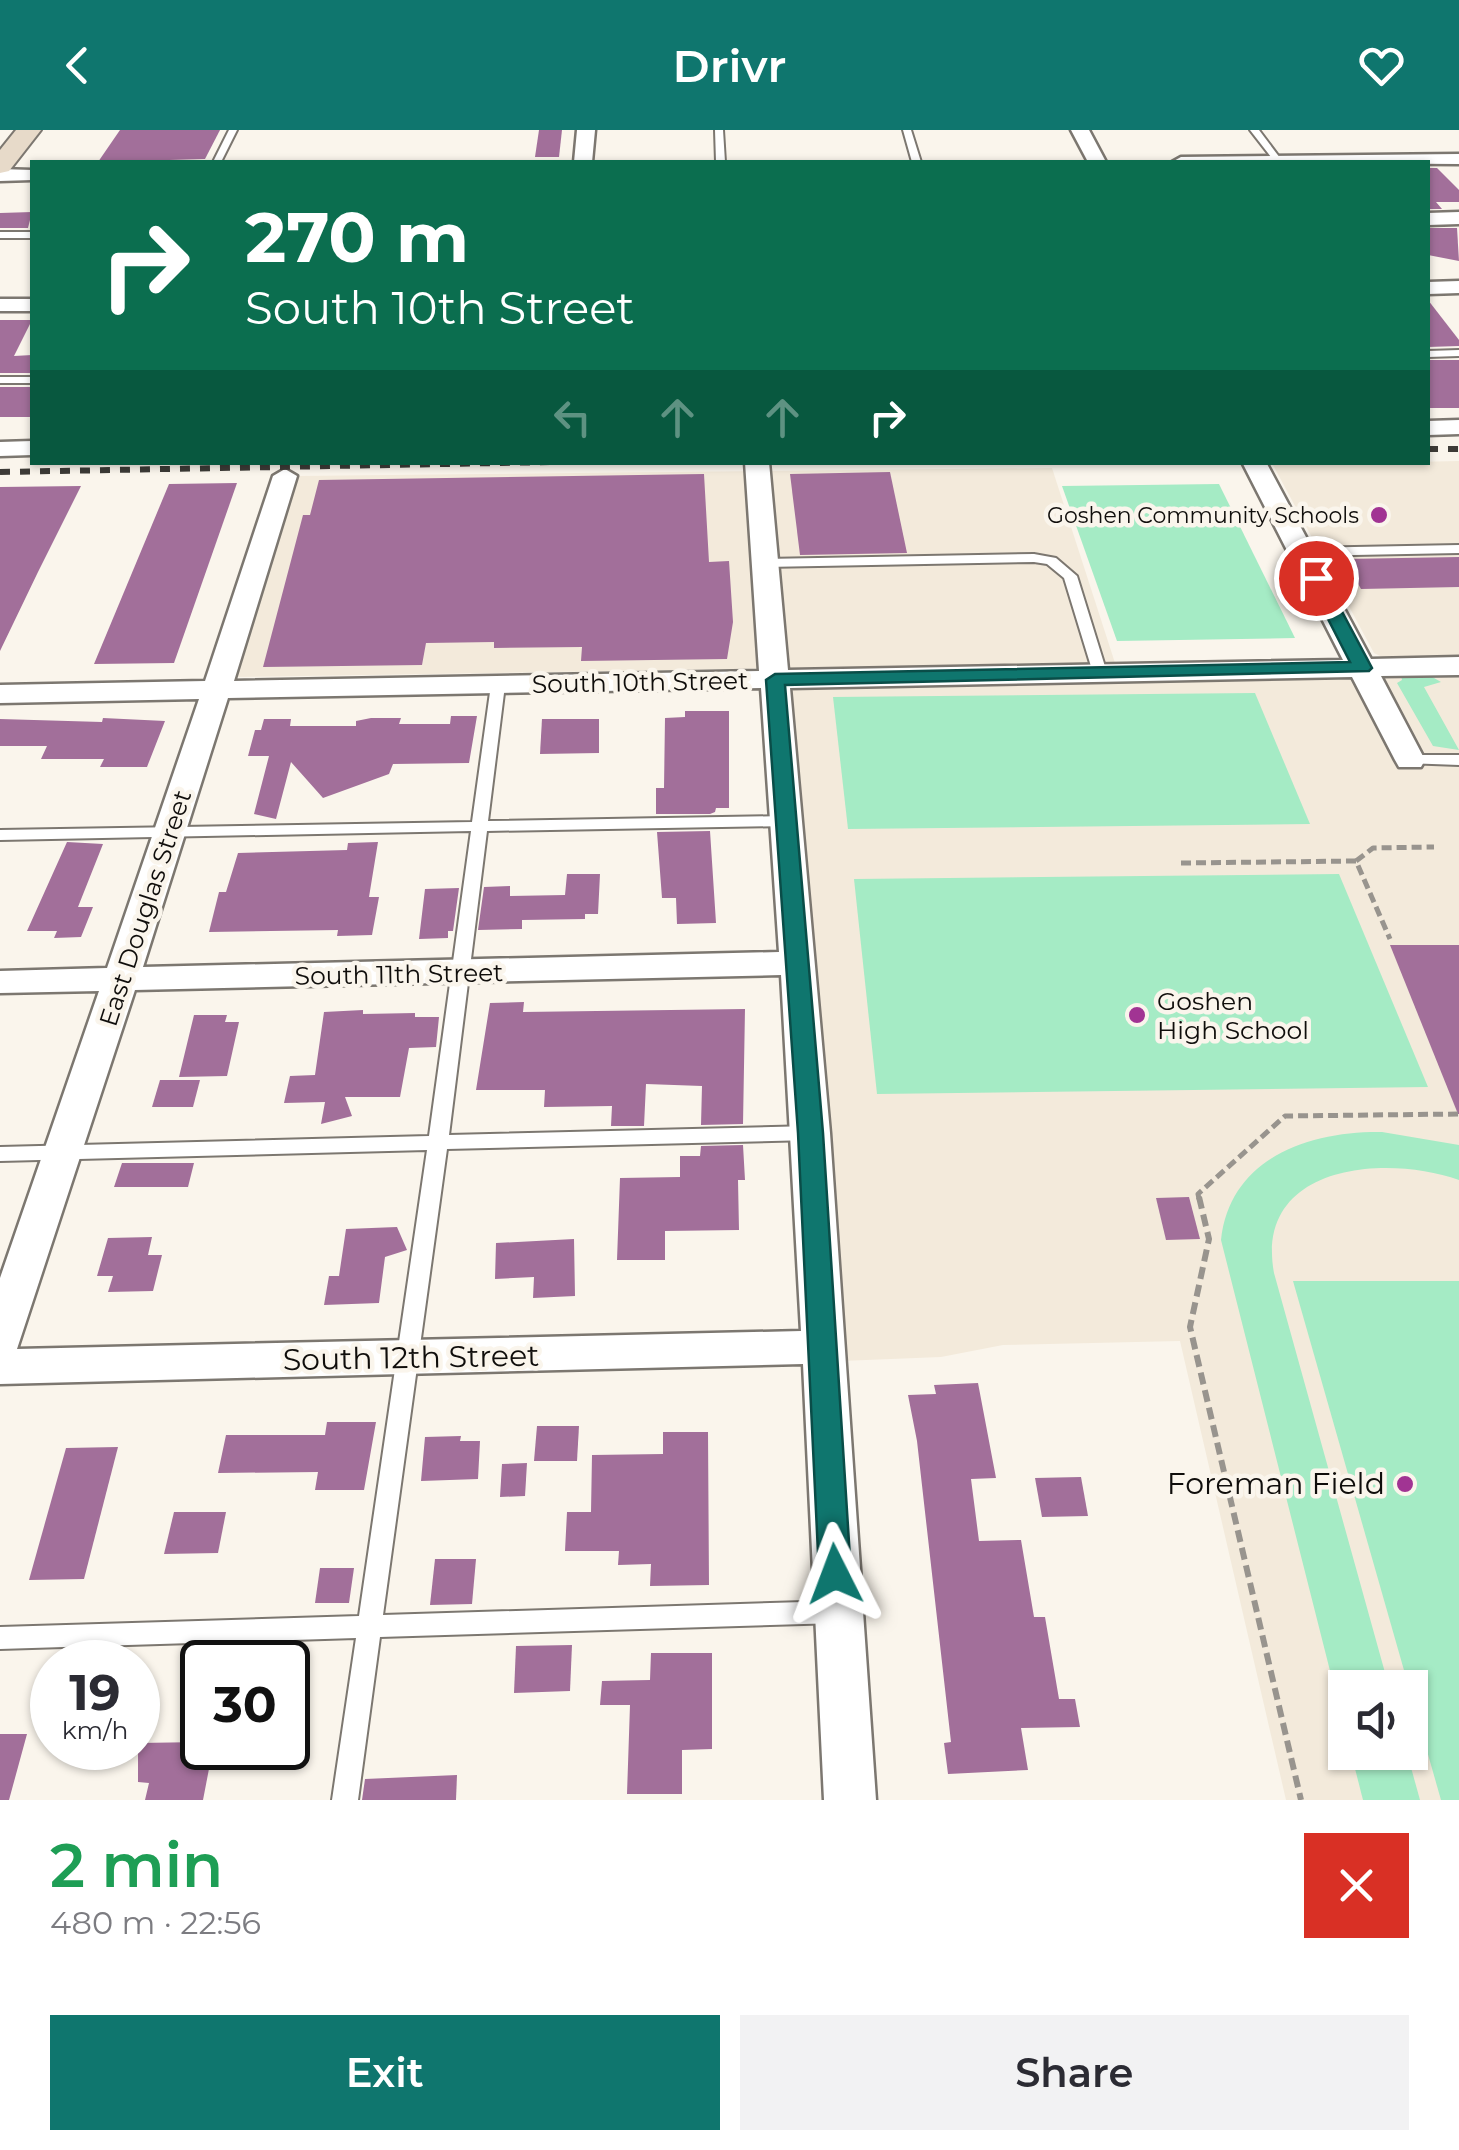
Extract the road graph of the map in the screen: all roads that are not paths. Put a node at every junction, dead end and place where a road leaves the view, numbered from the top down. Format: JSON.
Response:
{"nodes":[{"id":1,"x":29,"y":130,"type":"edge"},
{"id":2,"x":234,"y":130,"type":"edge"},
{"id":3,"x":586,"y":130,"type":"edge"},
{"id":4,"x":719,"y":130,"type":"edge"},
{"id":5,"x":907,"y":130,"type":"edge"},
{"id":6,"x":1080,"y":130,"type":"edge"},
{"id":7,"x":1254,"y":130,"type":"edge"},
{"id":8,"x":1455,"y":152,"type":"edge"},
{"id":9,"x":218,"y":160,"type":"edge"},
{"id":10,"x":583,"y":160,"type":"edge"},
{"id":11,"x":721,"y":160,"type":"edge"},
{"id":12,"x":916,"y":160,"type":"edge"},
{"id":13,"x":1096,"y":160,"type":"edge"},
{"id":14,"x":1276,"y":160,"type":"edge"},
{"id":15,"x":1313,"y":160,"type":"edge"},
{"id":16,"x":0,"y":166,"type":"edge"},
{"id":17,"x":0,"y":175,"type":"edge"},
{"id":18,"x":30,"y":175,"type":"edge"},
{"id":19,"x":1459,"y":218,"type":"edge"},
{"id":20,"x":1430,"y":219,"type":"edge"},
{"id":21,"x":30,"y":235,"type":"edge"},
{"id":22,"x":0,"y":236,"type":"edge"},
{"id":23,"x":1430,"y":288,"type":"edge"},
{"id":24,"x":1458,"y":288,"type":"edge"},
{"id":25,"x":30,"y":304,"type":"edge"},
{"id":26,"x":0,"y":305,"type":"edge"},
{"id":27,"x":1459,"y":353,"type":"edge"},
{"id":28,"x":1430,"y":354,"type":"edge"},
{"id":29,"x":0,"y":380,"type":"edge"},
{"id":30,"x":30,"y":380,"type":"edge"},
{"id":31,"x":1459,"y":427,"type":"edge"},
{"id":32,"x":1430,"y":428,"type":"edge"},
{"id":33,"x":0,"y":448,"type":"edge"},
{"id":34,"x":30,"y":448,"type":"edge"},
{"id":35,"x":757,"y":465,"type":"edge"},
{"id":36,"x":1256,"y":465,"type":"edge"},
{"id":37,"x":286,"y":476,"type":"dead end"},
{"id":38,"x":1459,"y":549,"type":"edge"},
{"id":39,"x":1302,"y":552,"type":"junction"},
{"id":40,"x":765,"y":563,"type":"junction"},
{"id":41,"x":1459,"y":666,"type":"edge"},
{"id":42,"x":1362,"y":668,"type":"junction"},
{"id":43,"x":1100,"y":673,"type":"junction"},
{"id":44,"x":775,"y":680,"type":"junction"},
{"id":45,"x":498,"y":684,"type":"junction"},
{"id":46,"x":215,"y":690,"type":"junction"},
{"id":47,"x":0,"y":694,"type":"edge"},
{"id":48,"x":1410,"y":760,"type":"joint"},
{"id":49,"x":1459,"y":760,"type":"edge"},
{"id":50,"x":785,"y":821,"type":"junction"},
{"id":51,"x":479,"y":827,"type":"junction"},
{"id":52,"x":171,"y":831,"type":"junction"},
{"id":53,"x":0,"y":835,"type":"edge"},
{"id":54,"x":797,"y":962,"type":"junction"},
{"id":55,"x":461,"y":973,"type":"junction"},
{"id":56,"x":121,"y":980,"type":"junction"},
{"id":57,"x":0,"y":982,"type":"edge"},
{"id":58,"x":811,"y":1133,"type":"junction"},
{"id":59,"x":438,"y":1144,"type":"junction"},
{"id":60,"x":64,"y":1153,"type":"junction"},
{"id":61,"x":0,"y":1154,"type":"edge"},
{"id":62,"x":0,"y":1340,"type":"edge"},
{"id":63,"x":822,"y":1348,"type":"junction"},
{"id":64,"x":408,"y":1358,"type":"junction"},
{"id":65,"x":0,"y":1367,"type":"edge"},
{"id":66,"x":837,"y":1612,"type":"junction"},
{"id":67,"x":367,"y":1626,"type":"junction"},
{"id":68,"x":0,"y":1638,"type":"edge"},
{"id":69,"x":345,"y":1800,"type":"edge"},
{"id":70,"x":850,"y":1800,"type":"edge"}],
"edges":[{"from":1,"to":16,"type":"main road"},
{"from":2,"to":9,"type":"lane"},
{"from":3,"to":10,"type":"street"},
{"from":4,"to":11,"type":"lane"},
{"from":5,"to":12,"type":"lane"},
{"from":6,"to":13,"type":"street"},
{"from":7,"to":14,"type":"lane"},
{"from":8,"to":15,"type":"street"},
{"from":17,"to":18,"type":"street"},
{"from":19,"to":20,"type":"street"},
{"from":21,"to":22,"type":"lane"},
{"from":23,"to":24,"type":"street"},
{"from":25,"to":26,"type":"street"},
{"from":27,"to":28,"type":"lane"},
{"from":29,"to":30,"type":"lane"},
{"from":31,"to":32,"type":"street"},
{"from":33,"to":34,"type":"street"},
{"from":35,"to":40,"type":"street"},
{"from":36,"to":39,"type":"street"},
{"from":37,"to":46,"type":"street","name":"East Douglas Street"},
{"from":38,"to":39,"type":"lane"},
{"from":39,"to":42,"type":"street"},
{"from":40,"to":43,"type":"lane"},
{"from":40,"to":44,"type":"street"},
{"from":41,"to":42,"type":"street","name":"South 10th Street"},
{"from":42,"to":43,"type":"street","name":"South 10th Street"},
{"from":42,"to":48,"type":"street"},
{"from":43,"to":44,"type":"street","name":"South 10th Street"},
{"from":44,"to":45,"type":"street","name":"South 10th Street"},
{"from":44,"to":50,"type":"street"},
{"from":45,"to":46,"type":"street","name":"South 10th Street"},
{"from":45,"to":51,"type":"lane"},
{"from":46,"to":47,"type":"street","name":"South 10th Street"},
{"from":46,"to":52,"type":"street","name":"East Douglas Street"},
{"from":48,"to":49,"type":"lane"},
{"from":50,"to":51,"type":"lane"},
{"from":50,"to":54,"type":"street"},
{"from":51,"to":52,"type":"lane"},
{"from":51,"to":55,"type":"lane"},
{"from":52,"to":53,"type":"lane"},
{"from":52,"to":56,"type":"street","name":"East Douglas Street"},
{"from":54,"to":55,"type":"street","name":"South 11th Street"},
{"from":54,"to":58,"type":"street"},
{"from":55,"to":56,"type":"street","name":"South 11th Street"},
{"from":55,"to":59,"type":"lane"},
{"from":56,"to":57,"type":"street","name":"South 11th Street"},
{"from":56,"to":60,"type":"street","name":"East Douglas Street"},
{"from":58,"to":59,"type":"lane"},
{"from":58,"to":63,"type":"street"},
{"from":59,"to":60,"type":"lane"},
{"from":59,"to":64,"type":"lane"},
{"from":60,"to":61,"type":"lane"},
{"from":60,"to":62,"type":"street","name":"East Douglas Street"},
{"from":63,"to":64,"type":"street","name":"South 12th Street"},
{"from":63,"to":66,"type":"street"},
{"from":64,"to":65,"type":"street","name":"South 12th Street"},
{"from":64,"to":67,"type":"lane"},
{"from":66,"to":67,"type":"lane"},
{"from":66,"to":70,"type":"street"},
{"from":67,"to":68,"type":"lane"},
{"from":67,"to":69,"type":"lane"}]}
